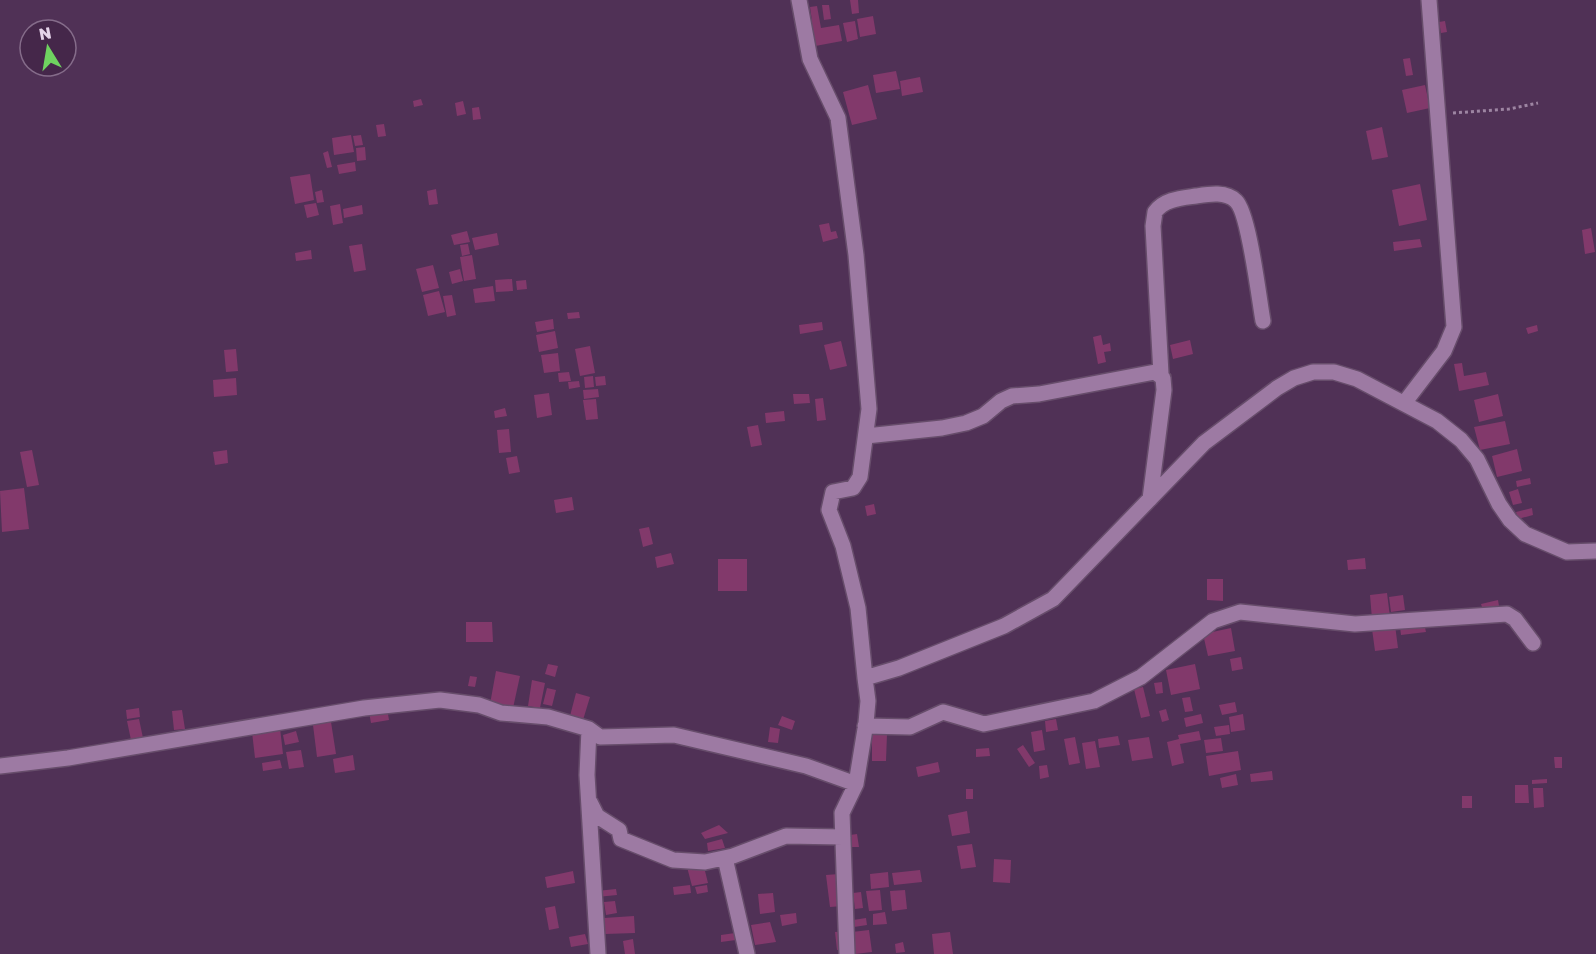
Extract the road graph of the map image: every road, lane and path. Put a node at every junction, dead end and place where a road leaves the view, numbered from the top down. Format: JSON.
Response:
{"nodes":[{"id":1,"x":799,"y":0,"type":"edge"},
{"id":2,"x":1429,"y":0,"type":"edge"},
{"id":3,"x":1538,"y":103,"type":"dead end"},
{"id":4,"x":1439,"y":114,"type":"junction"},
{"id":5,"x":1263,"y":321,"type":"dead end"},
{"id":6,"x":1161,"y":374,"type":"junction"},
{"id":7,"x":1405,"y":402,"type":"junction"},
{"id":8,"x":866,"y":435,"type":"junction"},
{"id":9,"x":1150,"y":499,"type":"junction"},
{"id":10,"x":1596,"y":551,"type":"edge"},
{"id":11,"x":1533,"y":643,"type":"dead end"},
{"id":12,"x":865,"y":678,"type":"junction"},
{"id":13,"x":865,"y":724,"type":"junction"},
{"id":14,"x":589,"y":729,"type":"junction"},
{"id":15,"x":0,"y":766,"type":"edge"},
{"id":16,"x":856,"y":784,"type":"junction"},
{"id":17,"x":590,"y":802,"type":"junction"},
{"id":18,"x":843,"y":837,"type":"junction"},
{"id":19,"x":725,"y":858,"type":"junction"},
{"id":20,"x":598,"y":954,"type":"edge"},
{"id":21,"x":747,"y":954,"type":"edge"},
{"id":22,"x":848,"y":954,"type":"edge"}],
"edges":[{"from":1,"to":8,"type":"street"},
{"from":2,"to":4,"type":"street"},
{"from":3,"to":4,"type":"path"},
{"from":4,"to":7,"type":"street"},
{"from":5,"to":6,"type":"street"},
{"from":6,"to":8,"type":"street"},
{"from":6,"to":9,"type":"street"},
{"from":7,"to":9,"type":"street"},
{"from":7,"to":10,"type":"street"},
{"from":8,"to":12,"type":"street"},
{"from":9,"to":12,"type":"street"},
{"from":11,"to":13,"type":"street"},
{"from":12,"to":13,"type":"street"},
{"from":13,"to":16,"type":"street"},
{"from":14,"to":15,"type":"street"},
{"from":14,"to":16,"type":"street"},
{"from":14,"to":17,"type":"street"},
{"from":16,"to":18,"type":"street"},
{"from":17,"to":19,"type":"street"},
{"from":17,"to":20,"type":"street"},
{"from":18,"to":19,"type":"street"},
{"from":18,"to":22,"type":"street"},
{"from":19,"to":21,"type":"street"}]}
